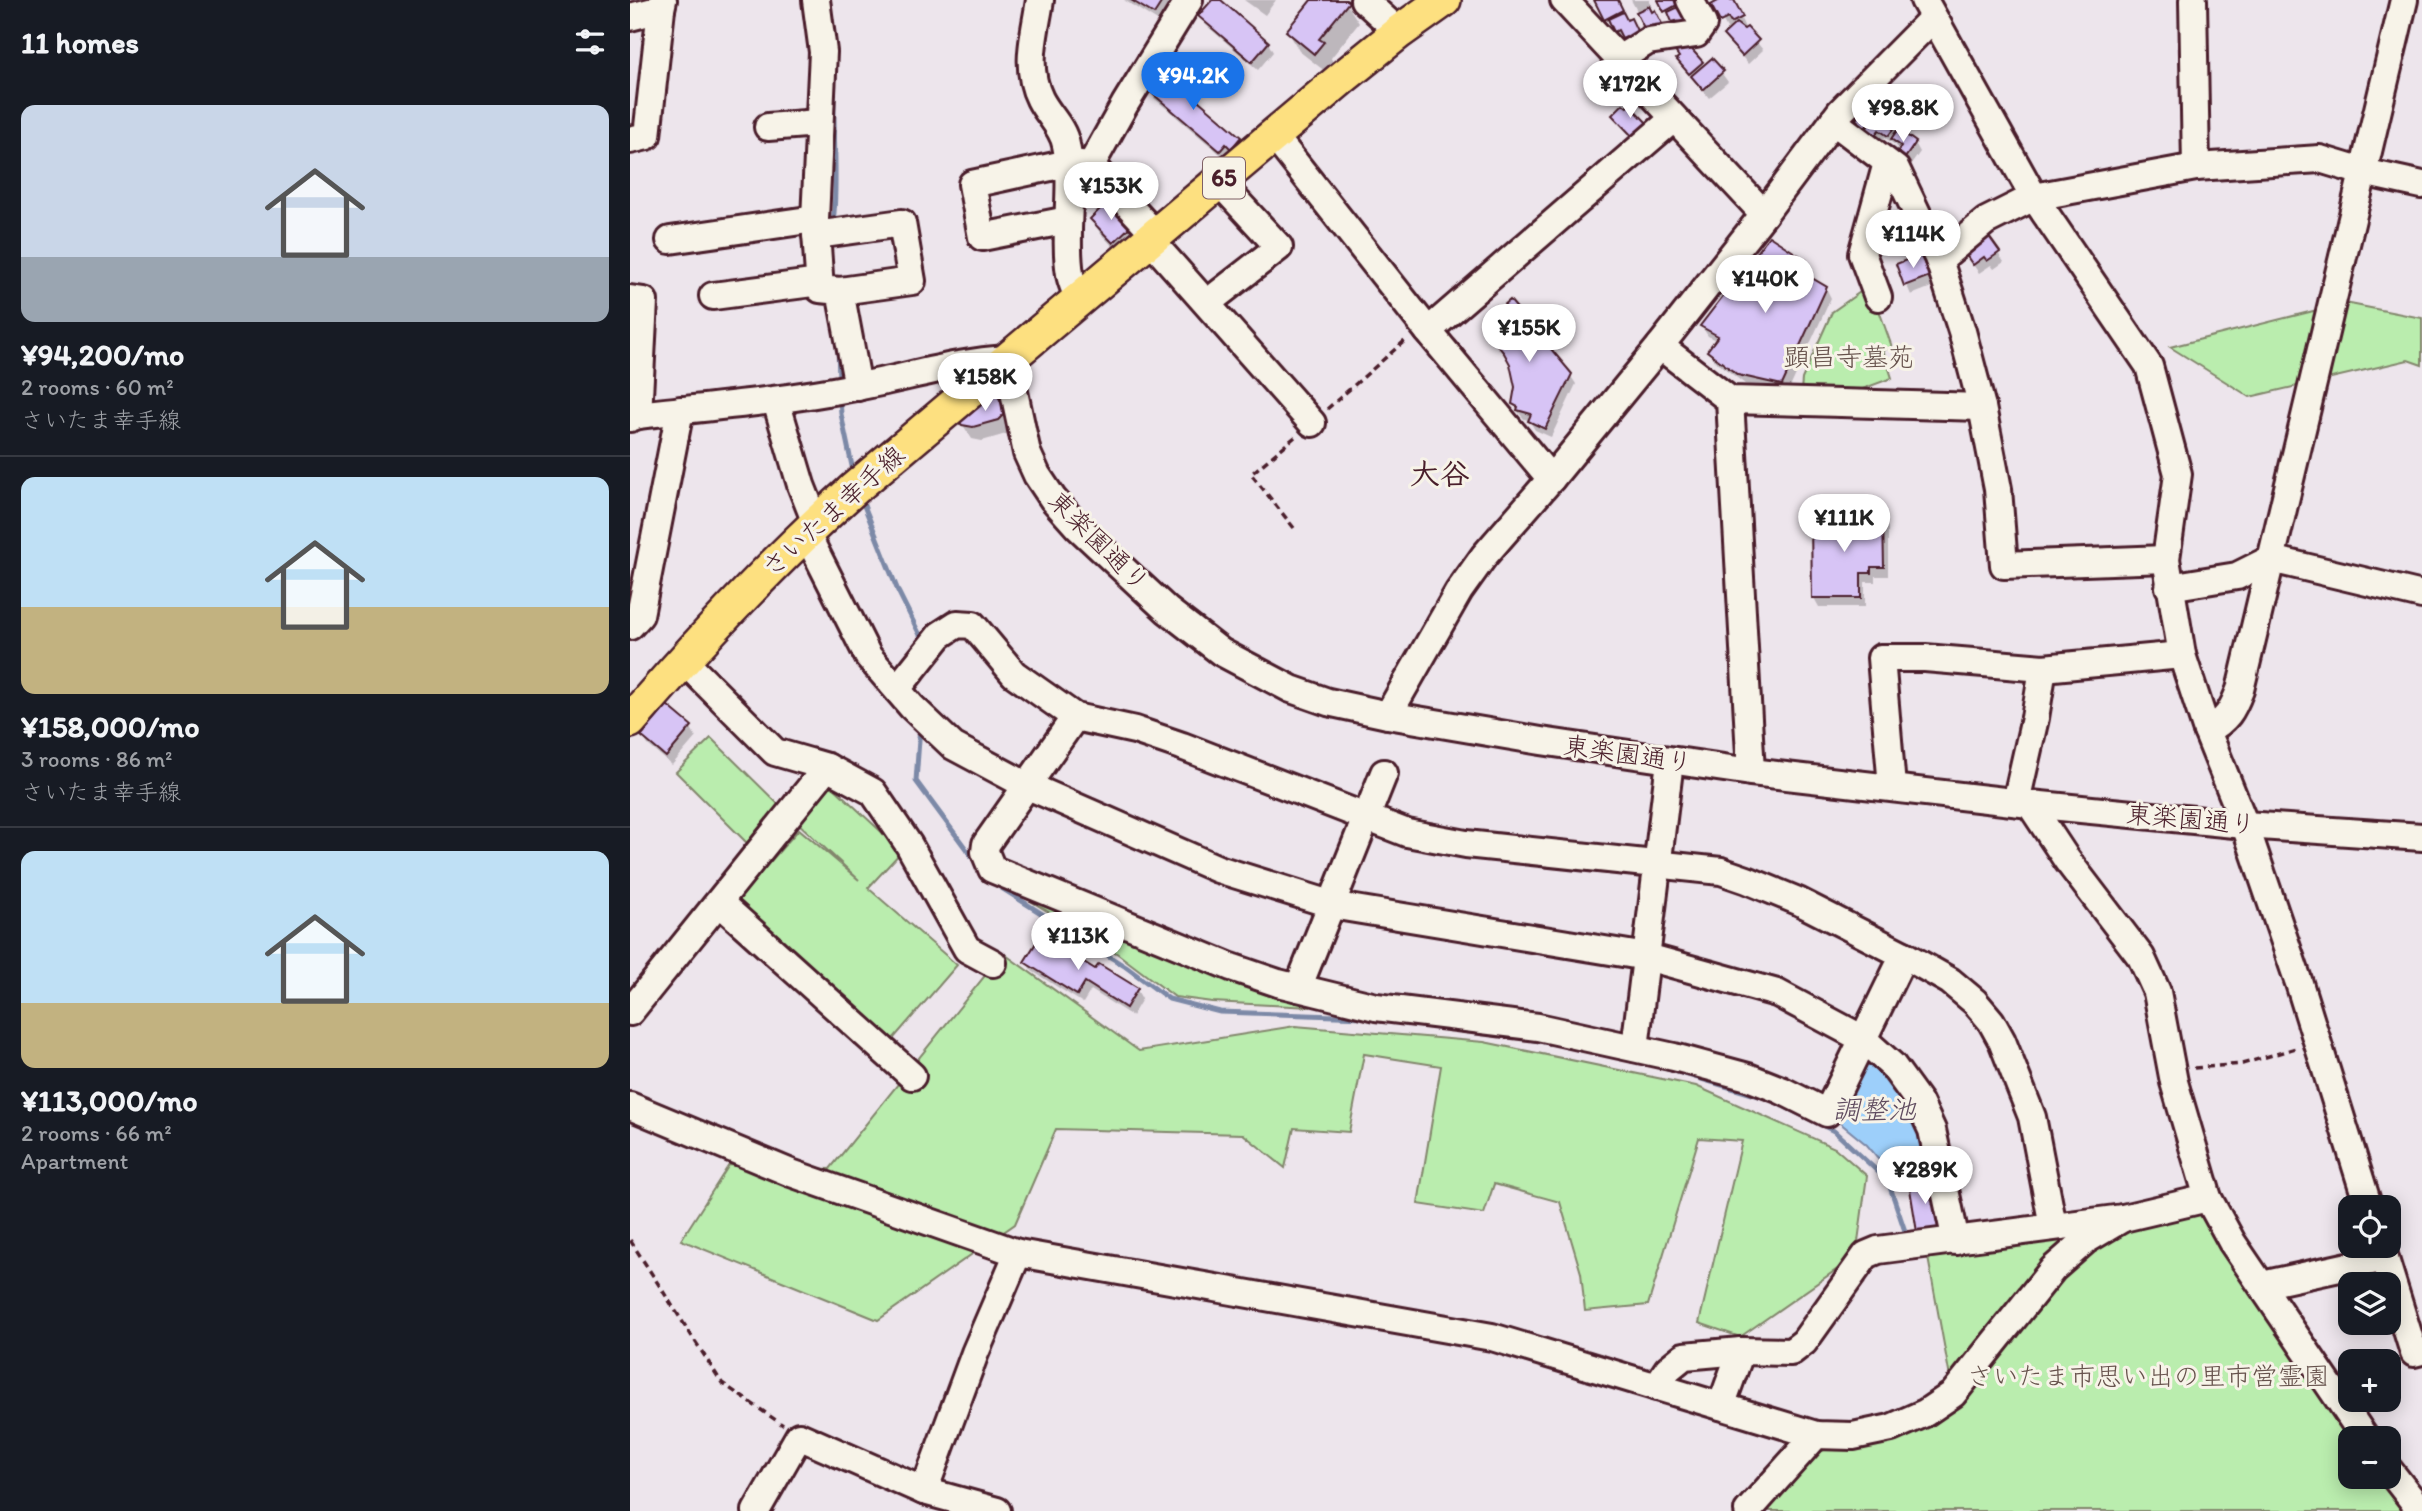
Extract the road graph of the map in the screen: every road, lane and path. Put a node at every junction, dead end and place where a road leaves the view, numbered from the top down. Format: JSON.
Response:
{"nodes":[{"id":1,"x":816,"y":0,"type":"edge"},
{"id":2,"x":1040,"y":0,"type":"edge"},
{"id":3,"x":1189,"y":0,"type":"edge"},
{"id":4,"x":1364,"y":0,"type":"edge"},
{"id":5,"x":1444,"y":0,"type":"edge"},
{"id":6,"x":1690,"y":0,"type":"edge"},
{"id":7,"x":2193,"y":0,"type":"edge"},
{"id":8,"x":2404,"y":0,"type":"edge"},
{"id":9,"x":1568,"y":1,"type":"edge"},
{"id":10,"x":662,"y":4,"type":"edge"},
{"id":11,"x":1928,"y":9,"type":"edge"},
{"id":12,"x":630,"y":17,"type":"edge"},
{"id":13,"x":1399,"y":32,"type":"junction"},
{"id":14,"x":1619,"y":59,"type":"junction"},
{"id":15,"x":1674,"y":119,"type":"junction"},
{"id":16,"x":1833,"y":121,"type":"junction"},
{"id":17,"x":818,"y":123,"type":"junction"},
{"id":18,"x":768,"y":127,"type":"dead end"},
{"id":19,"x":1273,"y":136,"type":"junction"},
{"id":20,"x":630,"y":141,"type":"edge"},
{"id":21,"x":1887,"y":163,"type":"junction"},
{"id":22,"x":1080,"y":164,"type":"junction"},
{"id":23,"x":2196,"y":167,"type":"junction"},
{"id":24,"x":2363,"y":172,"type":"junction"},
{"id":25,"x":1219,"y":182,"type":"junction"},
{"id":26,"x":2422,"y":185,"type":"edge"},
{"id":27,"x":2034,"y":197,"type":"junction"},
{"id":28,"x":1764,"y":214,"type":"junction"},
{"id":29,"x":1068,"y":220,"type":"junction"},
{"id":30,"x":815,"y":227,"type":"junction"},
{"id":31,"x":1156,"y":234,"type":"junction"},
{"id":32,"x":670,"y":240,"type":"dead end"},
{"id":33,"x":1939,"y":260,"type":"junction"},
{"id":34,"x":830,"y":286,"type":"junction"},
{"id":35,"x":713,"y":296,"type":"dead end"},
{"id":36,"x":1878,"y":298,"type":"dead end"},
{"id":37,"x":630,"y":299,"type":"edge"},
{"id":38,"x":1079,"y":299,"type":"junction"},
{"id":39,"x":1207,"y":303,"type":"junction"},
{"id":40,"x":1427,"y":331,"type":"junction"},
{"id":41,"x":1660,"y":346,"type":"junction"},
{"id":42,"x":1007,"y":359,"type":"junction"},
{"id":43,"x":845,"y":389,"type":"junction"},
{"id":44,"x":1730,"y":400,"type":"junction"},
{"id":45,"x":776,"y":401,"type":"junction"},
{"id":46,"x":1982,"y":407,"type":"junction"},
{"id":47,"x":680,"y":410,"type":"junction"},
{"id":48,"x":633,"y":416,"type":"edge"},
{"id":49,"x":1312,"y":423,"type":"dead end"},
{"id":50,"x":1551,"y":479,"type":"junction"},
{"id":51,"x":811,"y":528,"type":"junction"},
{"id":52,"x":2166,"y":559,"type":"junction"},
{"id":53,"x":2271,"y":559,"type":"junction"},
{"id":54,"x":2169,"y":587,"type":"junction"},
{"id":55,"x":2422,"y":596,"type":"edge"},
{"id":56,"x":630,"y":626,"type":"edge"},
{"id":57,"x":2182,"y":655,"type":"junction"},
{"id":58,"x":683,"y":660,"type":"junction"},
{"id":59,"x":2043,"y":668,"type":"junction"},
{"id":60,"x":912,"y":706,"type":"junction"},
{"id":61,"x":1388,"y":715,"type":"junction"},
{"id":62,"x":1075,"y":717,"type":"junction"},
{"id":63,"x":630,"y":721,"type":"edge"},
{"id":64,"x":2207,"y":731,"type":"junction"},
{"id":65,"x":1670,"y":761,"type":"junction"},
{"id":66,"x":827,"y":767,"type":"junction"},
{"id":67,"x":1751,"y":772,"type":"junction"},
{"id":68,"x":1384,"y":773,"type":"dead end"},
{"id":69,"x":1026,"y":785,"type":"junction"},
{"id":70,"x":1892,"y":787,"type":"junction"},
{"id":71,"x":2023,"y":803,"type":"junction"},
{"id":72,"x":1366,"y":817,"type":"junction"},
{"id":73,"x":2245,"y":825,"type":"junction"},
{"id":74,"x":2422,"y":837,"type":"edge"},
{"id":75,"x":1656,"y":866,"type":"junction"},
{"id":76,"x":720,"y":903,"type":"junction"},
{"id":77,"x":1332,"y":905,"type":"junction"},
{"id":78,"x":1904,"y":955,"type":"junction"},
{"id":79,"x":1647,"y":957,"type":"junction"},
{"id":80,"x":993,"y":963,"type":"dead end"},
{"id":81,"x":1298,"y":988,"type":"junction"},
{"id":82,"x":630,"y":1012,"type":"edge"},
{"id":83,"x":1863,"y":1039,"type":"junction"},
{"id":84,"x":2316,"y":1042,"type":"junction"},
{"id":85,"x":1635,"y":1048,"type":"junction"},
{"id":86,"x":2171,"y":1069,"type":"junction"},
{"id":87,"x":912,"y":1076,"type":"dead end"},
{"id":88,"x":630,"y":1106,"type":"edge"},
{"id":89,"x":2365,"y":1195,"type":"edge"},
{"id":90,"x":2208,"y":1198,"type":"junction"},
{"id":91,"x":2123,"y":1218,"type":"junction"},
{"id":92,"x":2053,"y":1226,"type":"junction"},
{"id":93,"x":630,"y":1240,"type":"edge"},
{"id":94,"x":1956,"y":1241,"type":"junction"},
{"id":95,"x":1018,"y":1253,"type":"junction"},
{"id":96,"x":2361,"y":1258,"type":"edge"},
{"id":97,"x":2385,"y":1258,"type":"edge"},
{"id":98,"x":2262,"y":1285,"type":"junction"},
{"id":99,"x":2422,"y":1351,"type":"edge"},
{"id":100,"x":1741,"y":1352,"type":"junction"},
{"id":101,"x":1656,"y":1387,"type":"junction"},
{"id":102,"x":1721,"y":1406,"type":"junction"},
{"id":103,"x":2357,"y":1426,"type":"edge"},
{"id":104,"x":1816,"y":1435,"type":"junction"},
{"id":105,"x":799,"y":1436,"type":"junction"},
{"id":106,"x":2401,"y":1485,"type":"edge"},
{"id":107,"x":924,"y":1491,"type":"junction"},
{"id":108,"x":755,"y":1511,"type":"edge"},
{"id":109,"x":997,"y":1511,"type":"edge"},
{"id":110,"x":1748,"y":1511,"type":"edge"},
{"id":111,"x":2421,"y":1511,"type":"edge"}],
"edges":[{"from":1,"to":17,"type":"street"},
{"from":2,"to":22,"type":"street"},
{"from":3,"to":22,"type":"street"},
{"from":4,"to":13,"type":"street"},
{"from":5,"to":13,"type":"main road","name":"さいたま幸手線","number":"65"},
{"from":6,"to":14,"type":"street"},
{"from":7,"to":23,"type":"street"},
{"from":8,"to":24,"type":"street"},
{"from":9,"to":14,"type":"street"},
{"from":10,"to":12,"type":"street"},
{"from":10,"to":20,"type":"street"},
{"from":11,"to":16,"type":"street"},
{"from":11,"to":27,"type":"street"},
{"from":13,"to":19,"type":"main road","name":"さいたま幸手線","number":"65"},
{"from":14,"to":15,"type":"street"},
{"from":15,"to":28,"type":"street"},
{"from":15,"to":40,"type":"street"},
{"from":16,"to":21,"type":"street"},
{"from":16,"to":28,"type":"street"},
{"from":17,"to":18,"type":"street"},
{"from":17,"to":30,"type":"street"},
{"from":19,"to":25,"type":"main road","name":"さいたま幸手線","number":"65"},
{"from":19,"to":40,"type":"street"},
{"from":21,"to":33,"type":"street"},
{"from":21,"to":36,"type":"street"},
{"from":22,"to":29,"type":"street"},
{"from":22,"to":29,"type":"street"},
{"from":22,"to":31,"type":"street"},
{"from":23,"to":24,"type":"street"},
{"from":23,"to":27,"type":"street"},
{"from":24,"to":26,"type":"street"},
{"from":24,"to":53,"type":"street"},
{"from":25,"to":31,"type":"main road","name":"さいたま幸手線","number":"65"},
{"from":25,"to":39,"type":"street"},
{"from":27,"to":33,"type":"street"},
{"from":27,"to":52,"type":"street"},
{"from":28,"to":41,"type":"street"},
{"from":29,"to":38,"type":"street"},
{"from":30,"to":32,"type":"street"},
{"from":30,"to":34,"type":"street"},
{"from":30,"to":34,"type":"street"},
{"from":31,"to":38,"type":"main road","name":"さいたま幸手線","number":"65"},
{"from":31,"to":39,"type":"street"},
{"from":33,"to":46,"type":"street"},
{"from":34,"to":35,"type":"street"},
{"from":34,"to":43,"type":"street"},
{"from":37,"to":48,"type":"street"},
{"from":38,"to":42,"type":"main road","name":"さいたま幸手線","number":"65"},
{"from":39,"to":49,"type":"street"},
{"from":40,"to":50,"type":"street"},
{"from":41,"to":44,"type":"street"},
{"from":41,"to":50,"type":"street"},
{"from":42,"to":43,"type":"street"},
{"from":42,"to":51,"type":"main road","name":"さいたま幸手線","number":"65"},
{"from":42,"to":61,"type":"street","name":"東楽園通り"},
{"from":43,"to":45,"type":"street"},
{"from":44,"to":46,"type":"street"},
{"from":44,"to":67,"type":"street"},
{"from":45,"to":47,"type":"street"},
{"from":45,"to":51,"type":"street"},
{"from":46,"to":52,"type":"street"},
{"from":47,"to":48,"type":"street"},
{"from":47,"to":56,"type":"street"},
{"from":50,"to":61,"type":"street"},
{"from":51,"to":58,"type":"main road","name":"さいたま幸手線","number":"65"},
{"from":51,"to":60,"type":"street"},
{"from":52,"to":54,"type":"street"},
{"from":53,"to":54,"type":"street"},
{"from":53,"to":55,"type":"street"},
{"from":53,"to":64,"type":"street"},
{"from":54,"to":57,"type":"street"},
{"from":57,"to":59,"type":"street"},
{"from":57,"to":64,"type":"street"},
{"from":58,"to":63,"type":"main road","name":"さいたま幸手線","number":"65"},
{"from":58,"to":66,"type":"street"},
{"from":59,"to":70,"type":"street"},
{"from":59,"to":71,"type":"street"},
{"from":60,"to":62,"type":"street"},
{"from":60,"to":69,"type":"street"},
{"from":61,"to":65,"type":"street","name":"東楽園通り"},
{"from":62,"to":69,"type":"street"},
{"from":62,"to":72,"type":"street"},
{"from":64,"to":73,"type":"street"},
{"from":65,"to":67,"type":"street","name":"東楽園通り"},
{"from":65,"to":75,"type":"street"},
{"from":66,"to":76,"type":"street"},
{"from":66,"to":80,"type":"street"},
{"from":67,"to":70,"type":"street","name":"東楽園通り"},
{"from":68,"to":72,"type":"street"},
{"from":69,"to":77,"type":"street"},
{"from":69,"to":81,"type":"street"},
{"from":70,"to":71,"type":"street","name":"東楽園通り"},
{"from":71,"to":73,"type":"street","name":"東楽園通り"},
{"from":71,"to":86,"type":"street"},
{"from":72,"to":75,"type":"street"},
{"from":72,"to":77,"type":"street"},
{"from":73,"to":74,"type":"street","name":"東楽園通り"},
{"from":73,"to":84,"type":"street"},
{"from":75,"to":78,"type":"street"},
{"from":75,"to":79,"type":"street"},
{"from":76,"to":82,"type":"street"},
{"from":76,"to":87,"type":"street"},
{"from":77,"to":79,"type":"street"},
{"from":77,"to":81,"type":"street"},
{"from":78,"to":83,"type":"street"},
{"from":78,"to":92,"type":"street"},
{"from":79,"to":83,"type":"street"},
{"from":79,"to":85,"type":"street"},
{"from":81,"to":85,"type":"street"},
{"from":83,"to":85,"type":"street"},
{"from":83,"to":94,"type":"street"},
{"from":84,"to":86,"type":"path"},
{"from":84,"to":89,"type":"street"},
{"from":86,"to":90,"type":"street"},
{"from":88,"to":95,"type":"street"},
{"from":90,"to":91,"type":"street"},
{"from":90,"to":98,"type":"street"},
{"from":91,"to":92,"type":"street"},
{"from":91,"to":104,"type":"street"},
{"from":92,"to":94,"type":"street"},
{"from":93,"to":105,"type":"path"},
{"from":94,"to":100,"type":"street"},
{"from":95,"to":101,"type":"street"},
{"from":95,"to":107,"type":"street"},
{"from":96,"to":98,"type":"street"},
{"from":97,"to":99,"type":"street"},
{"from":98,"to":103,"type":"street"},
{"from":100,"to":101,"type":"street"},
{"from":100,"to":102,"type":"street"},
{"from":101,"to":102,"type":"street"},
{"from":102,"to":104,"type":"street"},
{"from":104,"to":110,"type":"street"},
{"from":105,"to":107,"type":"street"},
{"from":105,"to":108,"type":"street"},
{"from":106,"to":111,"type":"street"},
{"from":107,"to":109,"type":"street"}]}
